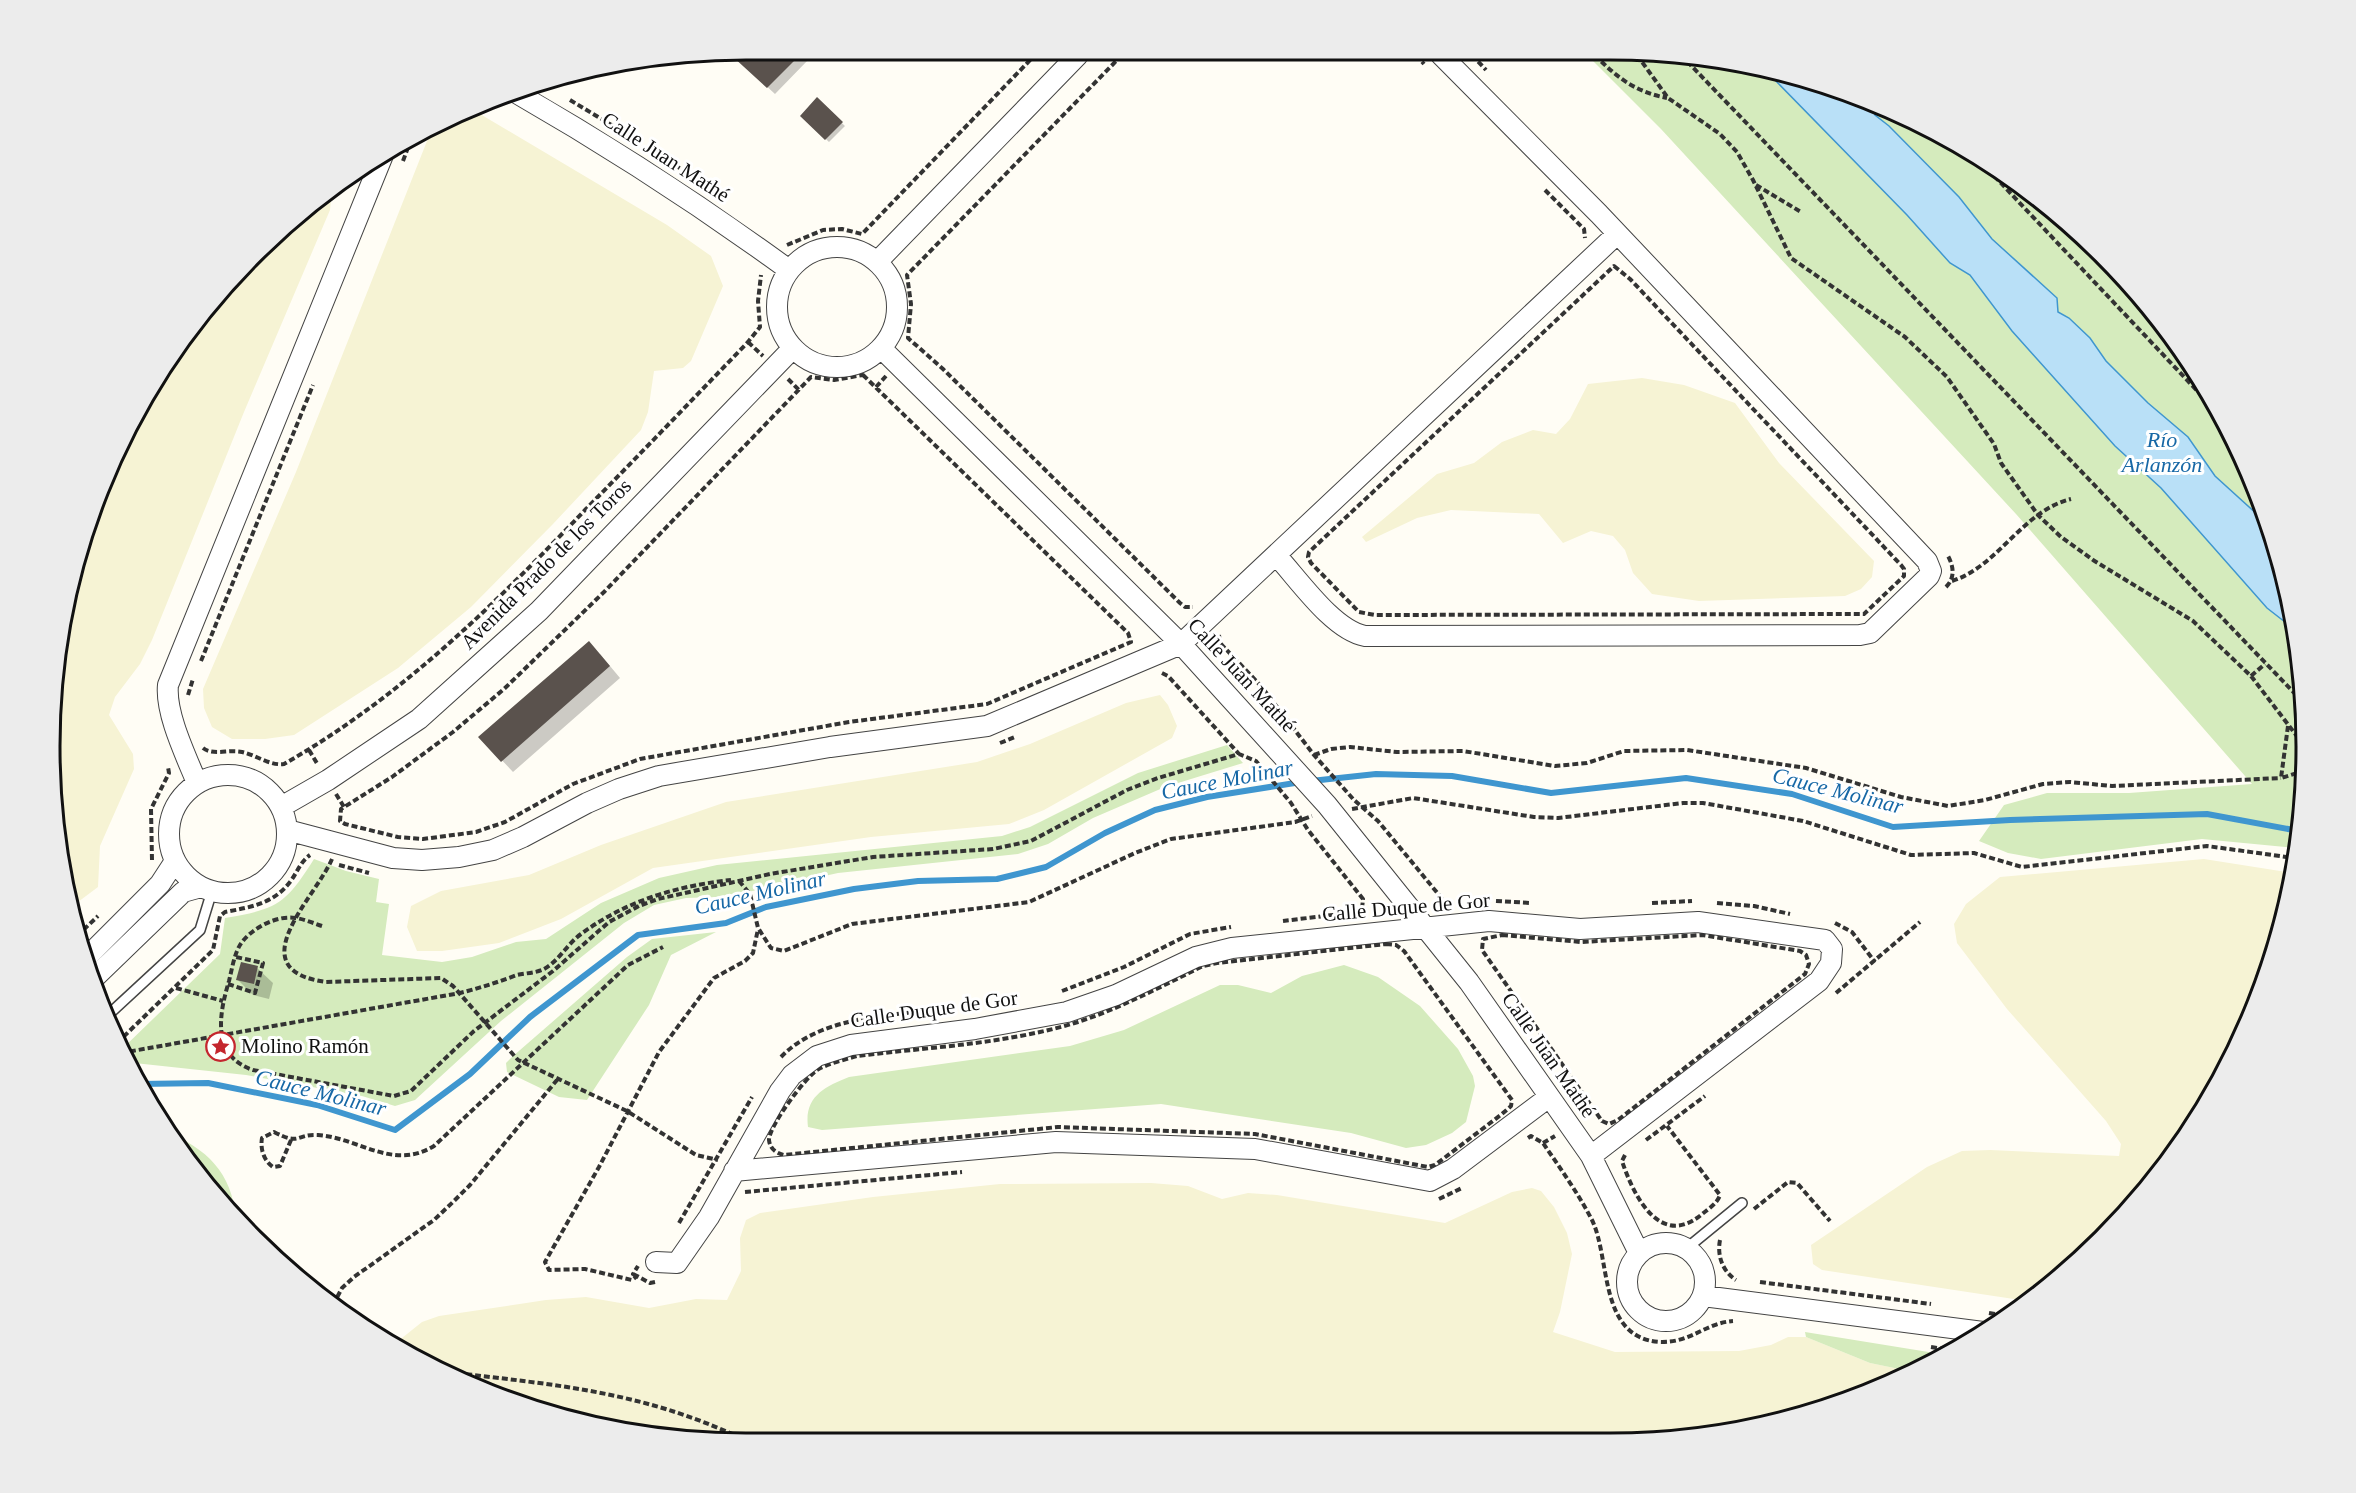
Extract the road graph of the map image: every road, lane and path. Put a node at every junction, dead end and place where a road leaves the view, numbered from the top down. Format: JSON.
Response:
{"nodes":[{"id":1,"x":1031,"y":60,"type":"edge"},
{"id":2,"x":1074,"y":60,"type":"edge"},
{"id":3,"x":1118,"y":60,"type":"edge"},
{"id":4,"x":1476,"y":60,"type":"edge"},
{"id":5,"x":1600,"y":60,"type":"edge"},
{"id":6,"x":1640,"y":61,"type":"edge"},
{"id":7,"x":1437,"y":64,"type":"edge"},
{"id":8,"x":1690,"y":65,"type":"edge"},
{"id":9,"x":1488,"y":72,"type":"dead end"},
{"id":10,"x":523,"y":97,"type":"edge"},
{"id":11,"x":1668,"y":98,"type":"junction"},
{"id":12,"x":568,"y":99,"type":"dead end"},
{"id":13,"x":627,"y":134,"type":"dead end"},
{"id":14,"x":407,"y":150,"type":"edge"},
{"id":15,"x":665,"y":159,"type":"dead end"},
{"id":16,"x":401,"y":164,"type":"dead end"},
{"id":17,"x":378,"y":168,"type":"edge"},
{"id":18,"x":683,"y":171,"type":"dead end"},
{"id":19,"x":1999,"y":182,"type":"edge"},
{"id":20,"x":1755,"y":184,"type":"junction"},
{"id":21,"x":1544,"y":189,"type":"dead end"},
{"id":22,"x":1802,"y":212,"type":"dead end"},
{"id":23,"x":1617,"y":234,"type":"junction"},
{"id":24,"x":1583,"y":240,"type":"dead end"},
{"id":25,"x":783,"y":242,"type":"dead end"},
{"id":26,"x":877,"y":262,"type":"junction"},
{"id":27,"x":754,"y":269,"type":"dead end"},
{"id":28,"x":789,"y":270,"type":"junction"},
{"id":29,"x":1558,"y":318,"type":"joint"},
{"id":30,"x":793,"y":348,"type":"junction"},
{"id":31,"x":881,"y":348,"type":"junction"},
{"id":32,"x":2190,"y":381,"type":"edge"},
{"id":33,"x":314,"y":382,"type":"dead end"},
{"id":34,"x":2071,"y":500,"type":"dead end"},
{"id":35,"x":2038,"y":515,"type":"junction"},
{"id":36,"x":1946,"y":553,"type":"dead end"},
{"id":37,"x":1276,"y":555,"type":"junction"},
{"id":38,"x":1952,"y":581,"type":"junction"},
{"id":39,"x":1945,"y":588,"type":"dead end"},
{"id":40,"x":1201,"y":602,"type":"dead end"},
{"id":41,"x":1220,"y":643,"type":"dead end"},
{"id":42,"x":1181,"y":644,"type":"junction"},
{"id":43,"x":2265,"y":664,"type":"junction"},
{"id":44,"x":1155,"y":673,"type":"dead end"},
{"id":45,"x":2251,"y":676,"type":"junction"},
{"id":46,"x":2294,"y":693,"type":"edge"},
{"id":47,"x":188,"y":697,"type":"dead end"},
{"id":48,"x":2288,"y":725,"type":"junction"},
{"id":49,"x":1023,"y":733,"type":"dead end"},
{"id":50,"x":2296,"y":735,"type":"edge"},
{"id":51,"x":200,"y":738,"type":"dead end"},
{"id":52,"x":993,"y":746,"type":"dead end"},
{"id":53,"x":1239,"y":754,"type":"junction"},
{"id":54,"x":1314,"y":755,"type":"junction"},
{"id":55,"x":2295,"y":774,"type":"edge"},
{"id":56,"x":2281,"y":778,"type":"junction"},
{"id":57,"x":197,"y":783,"type":"junction"},
{"id":58,"x":1288,"y":800,"type":"dead end"},
{"id":59,"x":1327,"y":805,"type":"junction"},
{"id":60,"x":281,"y":807,"type":"junction"},
{"id":61,"x":1361,"y":807,"type":"junction"},
{"id":62,"x":345,"y":824,"type":"junction"},
{"id":63,"x":287,"y":830,"type":"junction"},
{"id":64,"x":335,"y":853,"type":"junction"},
{"id":65,"x":312,"y":854,"type":"dead end"},
{"id":66,"x":2287,"y":857,"type":"edge"},
{"id":67,"x":322,"y":858,"type":"dead end"},
{"id":68,"x":175,"y":861,"type":"junction"},
{"id":69,"x":376,"y":874,"type":"dead end"},
{"id":70,"x":738,"y":881,"type":"junction"},
{"id":71,"x":206,"y":889,"type":"junction"},
{"id":72,"x":1491,"y":901,"type":"dead end"},
{"id":73,"x":1695,"y":902,"type":"dead end"},
{"id":74,"x":1715,"y":903,"type":"dead end"},
{"id":75,"x":1541,"y":904,"type":"dead end"},
{"id":76,"x":1647,"y":904,"type":"dead end"},
{"id":77,"x":1455,"y":905,"type":"dead end"},
{"id":78,"x":1797,"y":915,"type":"dead end"},
{"id":79,"x":295,"y":918,"type":"junction"},
{"id":80,"x":1831,"y":922,"type":"dead end"},
{"id":81,"x":322,"y":926,"type":"dead end"},
{"id":82,"x":758,"y":928,"type":"junction"},
{"id":83,"x":1427,"y":928,"type":"junction"},
{"id":84,"x":1483,"y":939,"type":"joint"},
{"id":85,"x":663,"y":947,"type":"dead end"},
{"id":86,"x":92,"y":952,"type":"edge"},
{"id":87,"x":1293,"y":954,"type":"joint"},
{"id":88,"x":236,"y":957,"type":"junction"},
{"id":89,"x":1875,"y":962,"type":"dead end"},
{"id":90,"x":99,"y":974,"type":"edge"},
{"id":91,"x":228,"y":984,"type":"junction"},
{"id":92,"x":176,"y":988,"type":"junction"},
{"id":93,"x":460,"y":993,"type":"junction"},
{"id":94,"x":223,"y":1000,"type":"junction"},
{"id":95,"x":113,"y":1011,"type":"edge"},
{"id":96,"x":486,"y":1023,"type":"junction"},
{"id":97,"x":125,"y":1036,"type":"edge"},
{"id":98,"x":221,"y":1036,"type":"junction"},
{"id":99,"x":132,"y":1051,"type":"edge"},
{"id":100,"x":522,"y":1062,"type":"junction"},
{"id":101,"x":557,"y":1080,"type":"junction"},
{"id":102,"x":1549,"y":1097,"type":"junction"},
{"id":103,"x":627,"y":1112,"type":"junction"},
{"id":104,"x":291,"y":1140,"type":"junction"},
{"id":105,"x":1522,"y":1141,"type":"dead end"},
{"id":106,"x":1638,"y":1146,"type":"dead end"},
{"id":107,"x":1632,"y":1151,"type":"dead end"},
{"id":108,"x":1591,"y":1156,"type":"junction"},
{"id":109,"x":735,"y":1171,"type":"junction"},
{"id":110,"x":965,"y":1172,"type":"dead end"},
{"id":111,"x":1466,"y":1185,"type":"dead end"},
{"id":112,"x":736,"y":1193,"type":"dead end"},
{"id":113,"x":1435,"y":1200,"type":"dead end"},
{"id":114,"x":1742,"y":1203,"type":"dead end"},
{"id":115,"x":1750,"y":1211,"type":"dead end"},
{"id":116,"x":1830,"y":1221,"type":"dead end"},
{"id":117,"x":1724,"y":1234,"type":"dead end"},
{"id":118,"x":1687,"y":1248,"type":"junction"},
{"id":119,"x":1639,"y":1253,"type":"junction"},
{"id":120,"x":656,"y":1262,"type":"dead end"},
{"id":121,"x":661,"y":1281,"type":"dead end"},
{"id":122,"x":1752,"y":1282,"type":"dead end"},
{"id":123,"x":1741,"y":1283,"type":"dead end"},
{"id":124,"x":1703,"y":1296,"type":"junction"},
{"id":125,"x":337,"y":1297,"type":"edge"},
{"id":126,"x":1938,"y":1305,"type":"dead end"},
{"id":127,"x":1983,"y":1312,"type":"dead end"},
{"id":128,"x":1995,"y":1314,"type":"edge"},
{"id":129,"x":1970,"y":1330,"type":"edge"},
{"id":130,"x":1700,"y":1333,"type":"dead end"},
{"id":131,"x":470,"y":1374,"type":"edge"},
{"id":132,"x":728,"y":1433,"type":"edge"}],
"edges":[{"from":1,"to":25,"type":"path"},
{"from":2,"to":26,"type":"street"},
{"from":3,"to":40,"type":"path"},
{"from":4,"to":9,"type":"path"},
{"from":5,"to":11,"type":"path"},
{"from":6,"to":11,"type":"path"},
{"from":7,"to":23,"type":"street"},
{"from":8,"to":43,"type":"path"},
{"from":10,"to":28,"type":"street","name":"Calle Juan Mathé"},
{"from":11,"to":20,"type":"path"},
{"from":12,"to":13,"type":"path"},
{"from":14,"to":16,"type":"path"},
{"from":15,"to":18,"type":"path"},
{"from":17,"to":57,"type":"street"},
{"from":19,"to":32,"type":"path"},
{"from":20,"to":22,"type":"path"},
{"from":20,"to":35,"type":"path"},
{"from":21,"to":24,"type":"path"},
{"from":23,"to":37,"type":"street"},
{"from":23,"to":37,"type":"street"},
{"from":26,"to":28,"type":"street"},
{"from":26,"to":31,"type":"street"},
{"from":27,"to":51,"type":"path"},
{"from":28,"to":30,"type":"street"},
{"from":29,"to":29,"type":"path"},
{"from":30,"to":31,"type":"street"},
{"from":30,"to":60,"type":"street","name":"Avenida Prado de los Toros"},
{"from":31,"to":42,"type":"street","name":"Calle Juan Mathé"},
{"from":33,"to":47,"type":"path"},
{"from":34,"to":35,"type":"path"},
{"from":35,"to":38,"type":"path"},
{"from":35,"to":45,"type":"path"},
{"from":36,"to":38,"type":"path"},
{"from":37,"to":42,"type":"street"},
{"from":38,"to":39,"type":"path"},
{"from":41,"to":54,"type":"path"},
{"from":42,"to":59,"type":"street","name":"Calle Juan Mathé"},
{"from":42,"to":64,"type":"street"},
{"from":43,"to":45,"type":"path"},
{"from":43,"to":46,"type":"path"},
{"from":44,"to":53,"type":"path"},
{"from":45,"to":48,"type":"path"},
{"from":48,"to":50,"type":"path"},
{"from":48,"to":56,"type":"path"},
{"from":49,"to":52,"type":"path"},
{"from":53,"to":58,"type":"path"},
{"from":53,"to":70,"type":"path"},
{"from":54,"to":56,"type":"path"},
{"from":54,"to":61,"type":"path"},
{"from":55,"to":56,"type":"path"},
{"from":57,"to":60,"type":"street"},
{"from":57,"to":68,"type":"street"},
{"from":59,"to":61,"type":"path"},
{"from":59,"to":82,"type":"path"},
{"from":59,"to":83,"type":"street","name":"Calle Juan Mathé"},
{"from":60,"to":63,"type":"street"},
{"from":61,"to":66,"type":"path"},
{"from":61,"to":77,"type":"path"},
{"from":62,"to":62,"type":"path"},
{"from":62,"to":64,"type":"path"},
{"from":63,"to":64,"type":"street"},
{"from":63,"to":71,"type":"street"},
{"from":64,"to":67,"type":"path"},
{"from":64,"to":69,"type":"path"},
{"from":64,"to":79,"type":"path"},
{"from":65,"to":92,"type":"path"},
{"from":68,"to":71,"type":"street"},
{"from":68,"to":86,"type":"street"},
{"from":70,"to":82,"type":"path"},
{"from":70,"to":93,"type":"path"},
{"from":70,"to":96,"type":"path"},
{"from":71,"to":90,"type":"street"},
{"from":71,"to":95,"type":"lane"},
{"from":72,"to":75,"type":"path"},
{"from":73,"to":76,"type":"path"},
{"from":74,"to":78,"type":"path"},
{"from":79,"to":81,"type":"path"},
{"from":79,"to":88,"type":"path"},
{"from":79,"to":93,"type":"path"},
{"from":80,"to":89,"type":"path"},
{"from":82,"to":103,"type":"path"},
{"from":83,"to":102,"type":"street","name":"Calle Juan Mathé"},
{"from":83,"to":108,"type":"street","name":"Calle Duque de Gor"},
{"from":83,"to":109,"type":"street","name":"Calle Duque de Gor"},
{"from":84,"to":84,"type":"path"},
{"from":85,"to":100,"type":"path"},
{"from":87,"to":87,"type":"path"},
{"from":88,"to":91,"type":"path"},
{"from":88,"to":91,"type":"path"},
{"from":91,"to":94,"type":"path"},
{"from":92,"to":94,"type":"path"},
{"from":92,"to":97,"type":"path"},
{"from":93,"to":96,"type":"path"},
{"from":93,"to":98,"type":"path"},
{"from":94,"to":98,"type":"path"},
{"from":96,"to":98,"type":"path"},
{"from":96,"to":100,"type":"path"},
{"from":98,"to":99,"type":"path"},
{"from":100,"to":101,"type":"path"},
{"from":100,"to":104,"type":"path"},
{"from":101,"to":103,"type":"path"},
{"from":101,"to":125,"type":"path"},
{"from":102,"to":108,"type":"street","name":"Calle Juan Mathé"},
{"from":102,"to":109,"type":"street"},
{"from":103,"to":109,"type":"path"},
{"from":103,"to":121,"type":"path"},
{"from":104,"to":104,"type":"path"},
{"from":105,"to":130,"type":"path"},
{"from":106,"to":107,"type":"path"},
{"from":108,"to":119,"type":"street","name":"Calle Juan Mathé"},
{"from":109,"to":120,"type":"street","name":"Calle Duque de Gor"},
{"from":110,"to":112,"type":"path"},
{"from":111,"to":113,"type":"path"},
{"from":114,"to":118,"type":"lane"},
{"from":115,"to":116,"type":"path"},
{"from":117,"to":123,"type":"path"},
{"from":118,"to":119,"type":"street"},
{"from":118,"to":124,"type":"street"},
{"from":119,"to":124,"type":"street"},
{"from":122,"to":126,"type":"path"},
{"from":124,"to":129,"type":"street"},
{"from":127,"to":128,"type":"path"},
{"from":131,"to":132,"type":"path"}]}
